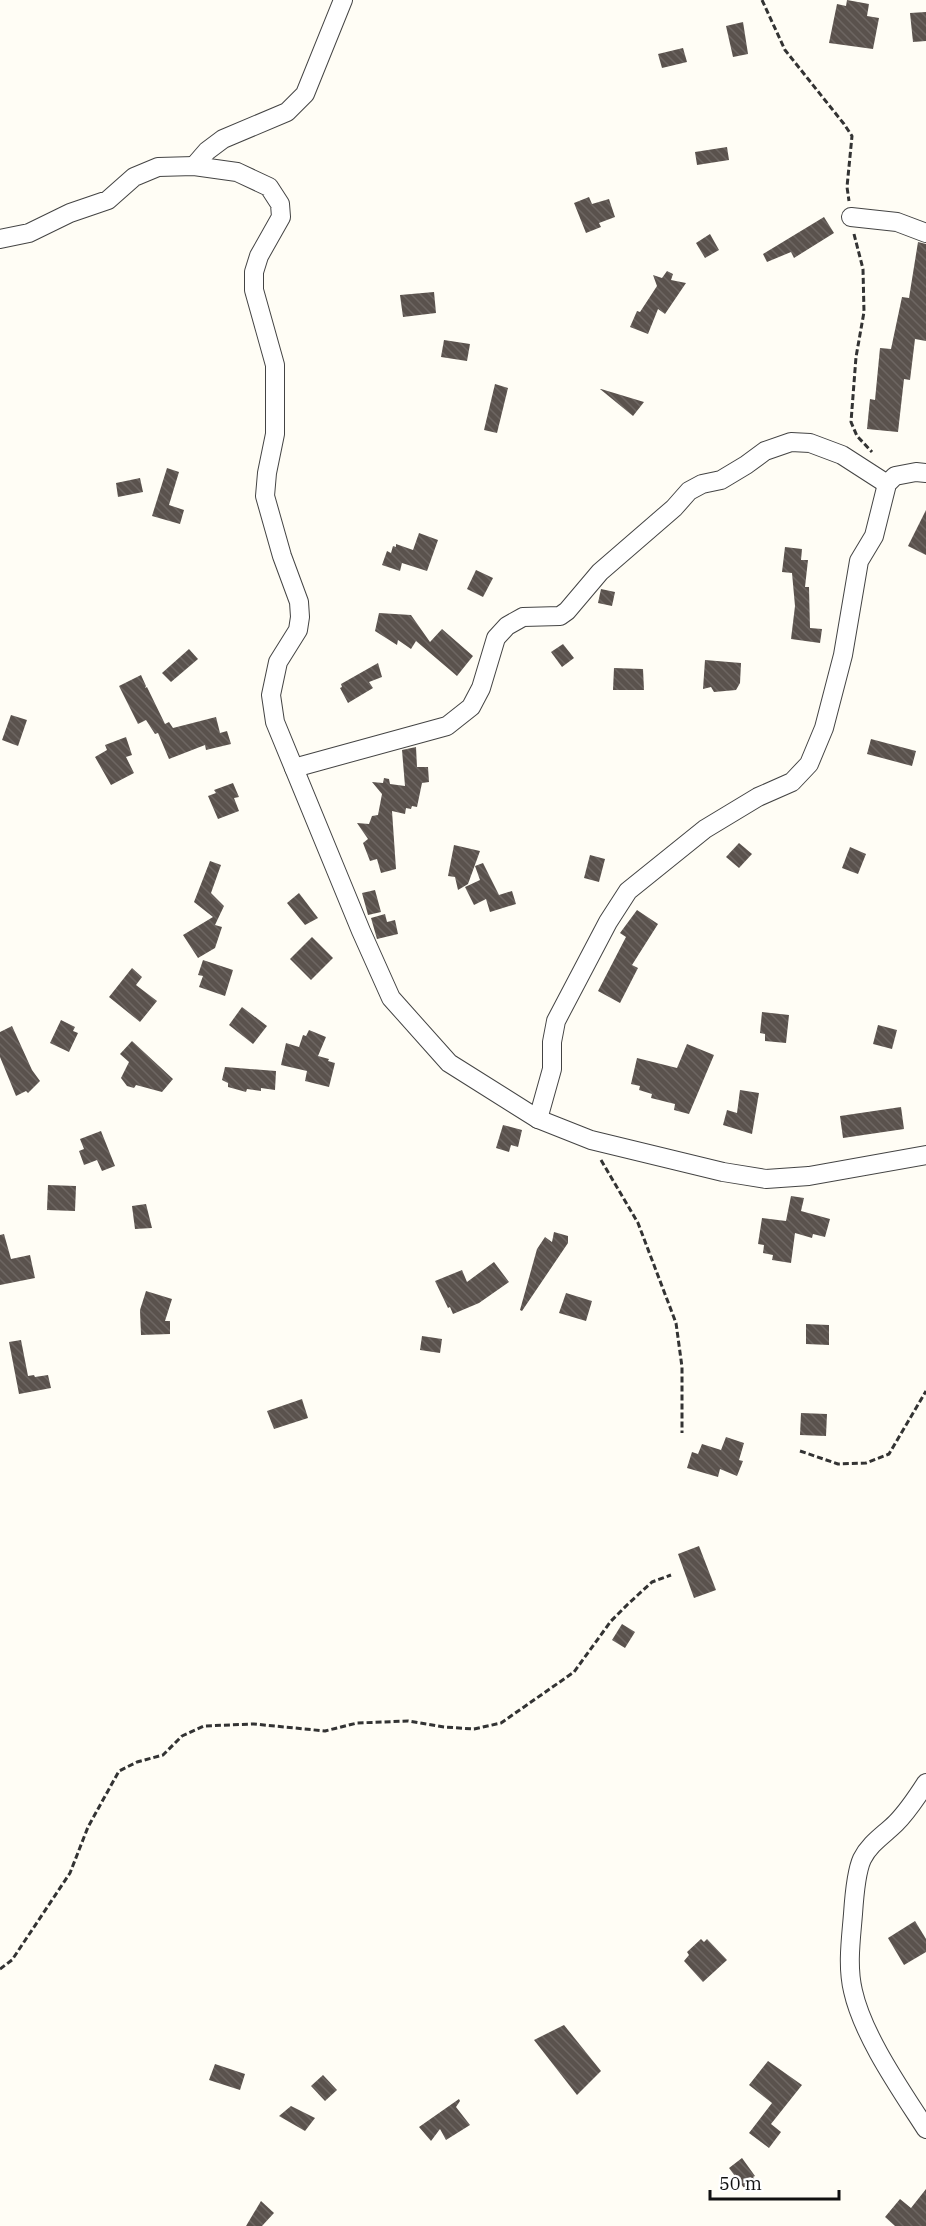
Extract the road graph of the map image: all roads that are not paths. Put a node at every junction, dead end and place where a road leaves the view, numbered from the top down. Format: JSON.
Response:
{"nodes":[{"id":1,"x":343,"y":0,"type":"edge"},
{"id":2,"x":194,"y":166,"type":"junction"},
{"id":3,"x":851,"y":217,"type":"road end"},
{"id":4,"x":926,"y":233,"type":"edge"},
{"id":5,"x":0,"y":239,"type":"edge"},
{"id":6,"x":926,"y":473,"type":"edge"},
{"id":7,"x":891,"y":480,"type":"junction"},
{"id":8,"x":294,"y":768,"type":"junction"},
{"id":9,"x":538,"y":1119,"type":"junction"},
{"id":10,"x":926,"y":1155,"type":"edge"},
{"id":11,"x":926,"y":1783,"type":"edge"},
{"id":12,"x":926,"y":2129,"type":"edge"}],
"edges":[{"from":1,"to":2,"type":"street"},
{"from":2,"to":5,"type":"street"},
{"from":2,"to":8,"type":"street"},
{"from":3,"to":4,"type":"street"},
{"from":6,"to":7,"type":"street"},
{"from":7,"to":8,"type":"street"},
{"from":7,"to":9,"type":"street"},
{"from":8,"to":9,"type":"street"},
{"from":9,"to":10,"type":"street"},
{"from":11,"to":12,"type":"street"}]}
